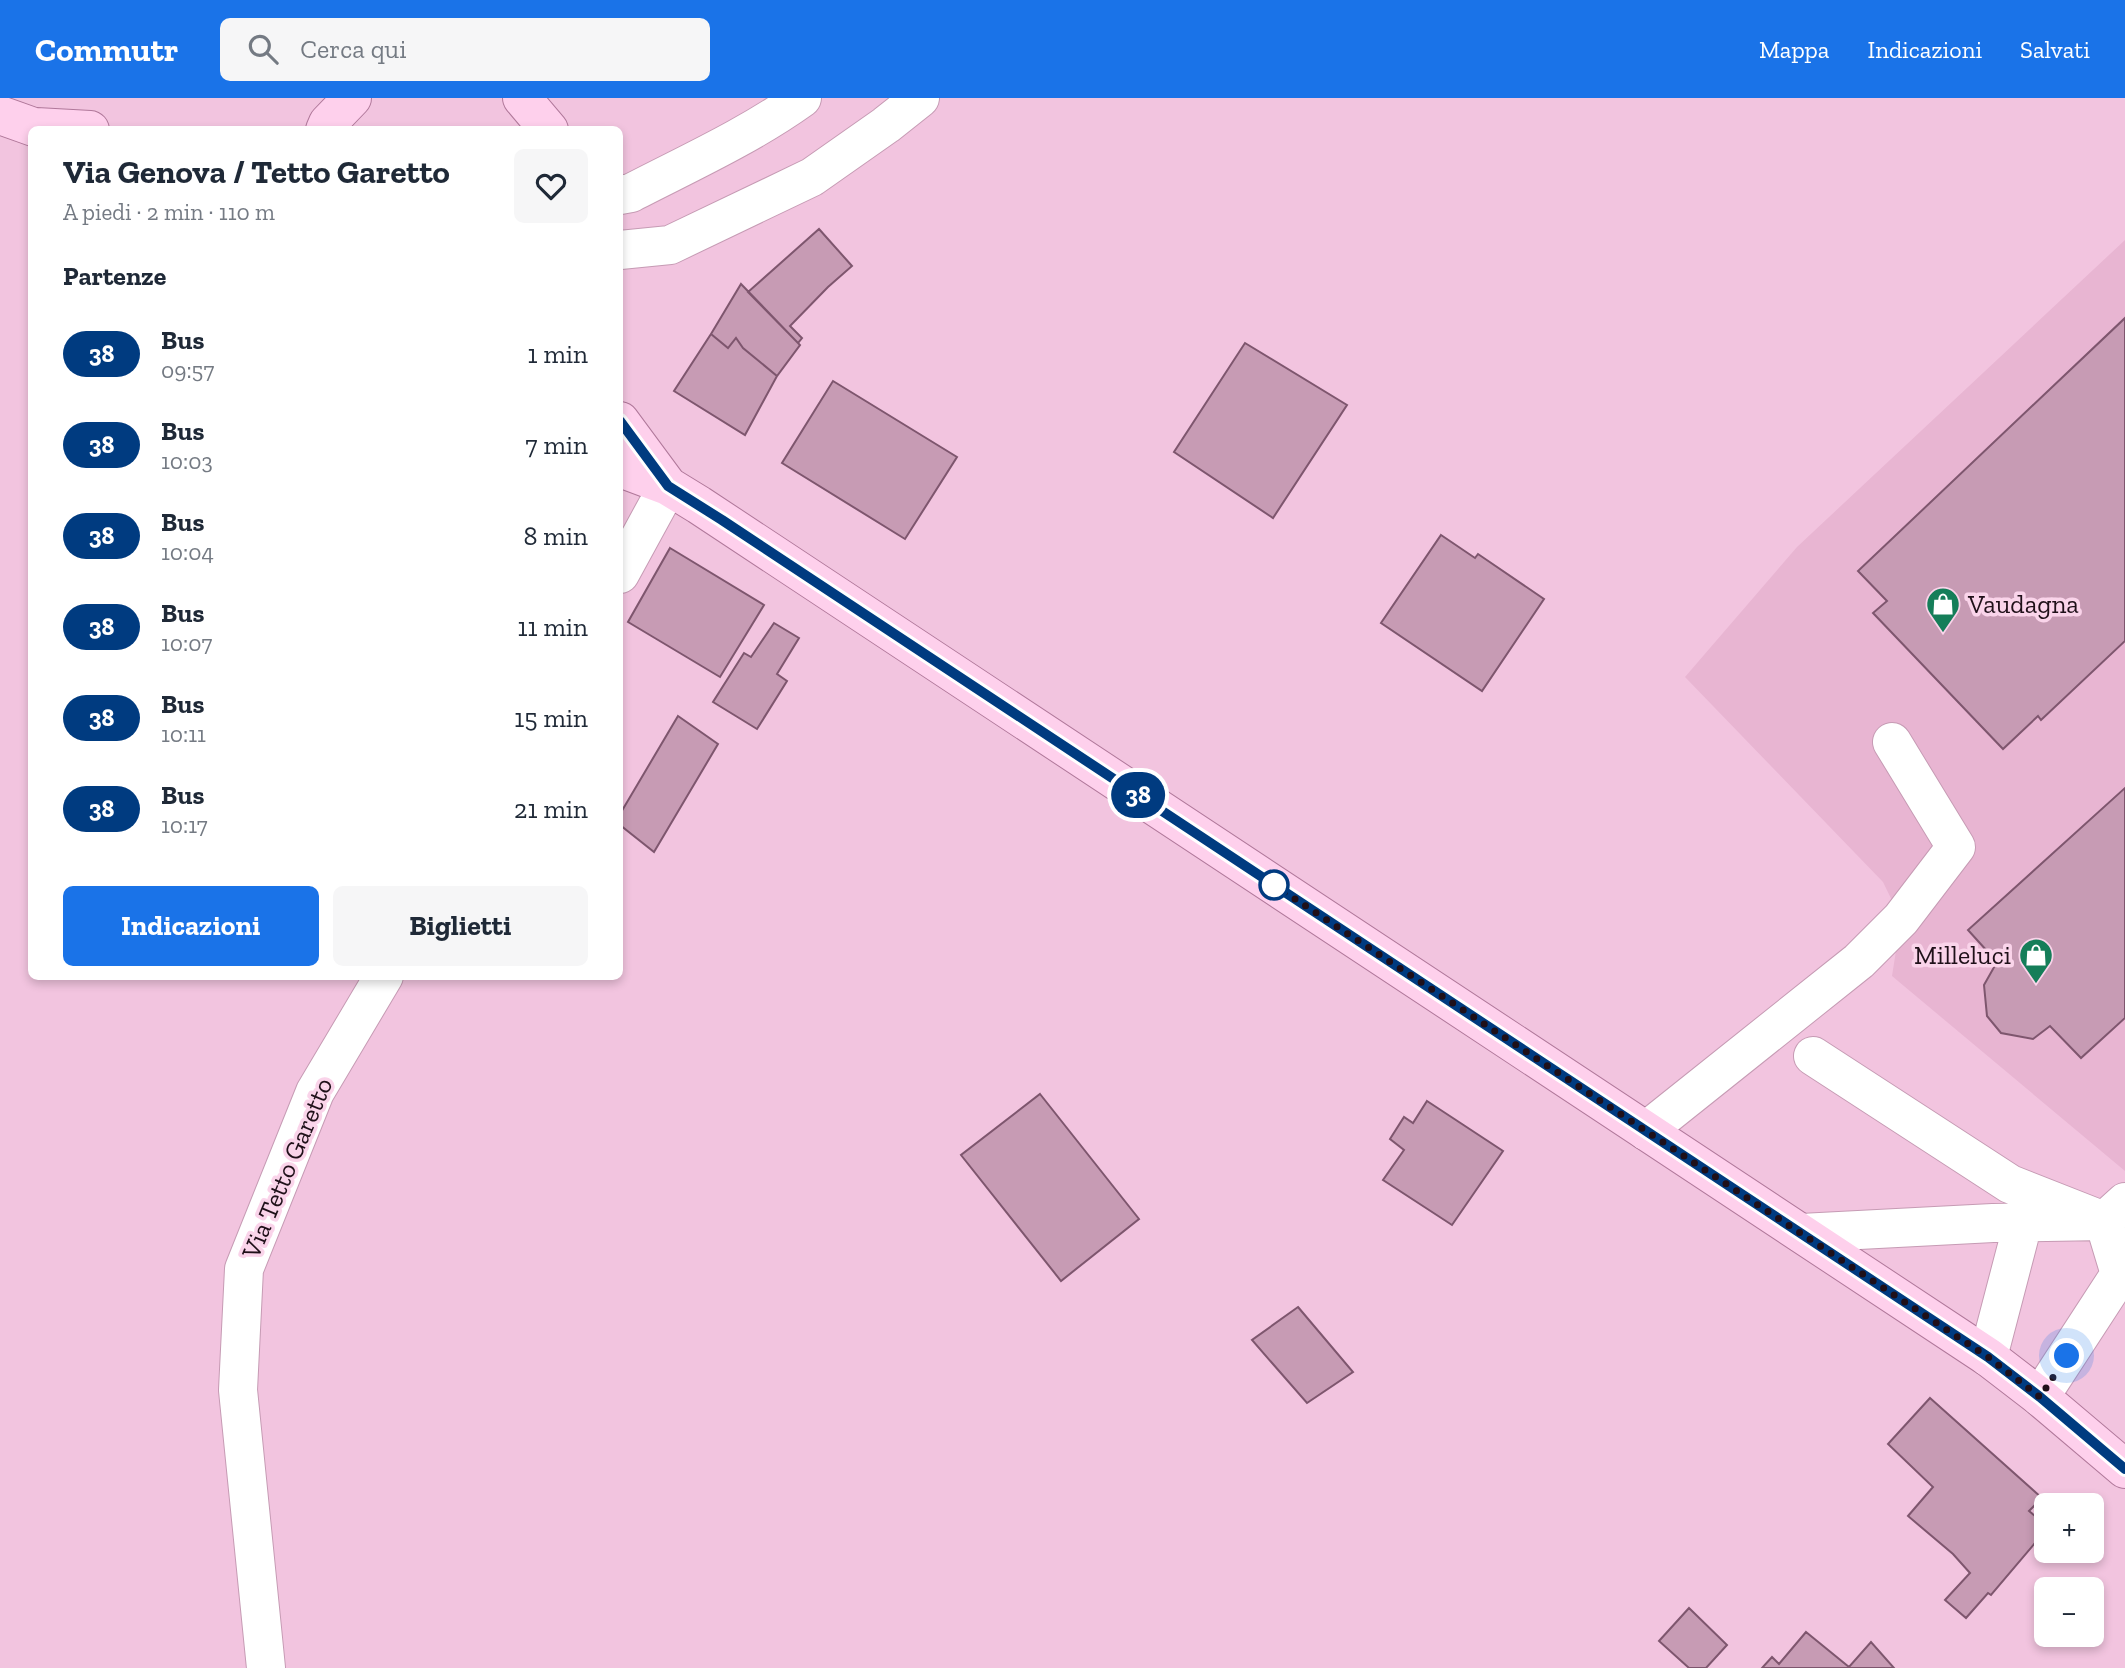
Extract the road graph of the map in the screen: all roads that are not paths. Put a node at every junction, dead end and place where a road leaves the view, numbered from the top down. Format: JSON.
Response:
{"nodes":[{"id":1,"x":523,"y":98,"type":"edge"},
{"id":2,"x":802,"y":98,"type":"edge"},
{"id":3,"x":920,"y":98,"type":"edge"},
{"id":4,"x":0,"y":115,"type":"edge"},
{"id":5,"x":33,"y":126,"type":"edge"},
{"id":6,"x":546,"y":126,"type":"edge"},
{"id":7,"x":623,"y":194,"type":"edge"},
{"id":8,"x":623,"y":250,"type":"edge"},
{"id":9,"x":623,"y":425,"type":"edge"},
{"id":10,"x":623,"y":469,"type":"edge"},
{"id":11,"x":668,"y":486,"type":"junction"},
{"id":12,"x":623,"y":568,"type":"edge"},
{"id":13,"x":1892,"y":742,"type":"dead end"},
{"id":14,"x":382,"y":980,"type":"edge"},
{"id":15,"x":1814,"y":1056,"type":"dead end"},
{"id":16,"x":1646,"y":1131,"type":"junction"},
{"id":17,"x":2115,"y":1212,"type":"edge"},
{"id":18,"x":2023,"y":1223,"type":"junction"},
{"id":19,"x":1801,"y":1233,"type":"junction"},
{"id":20,"x":2122,"y":1276,"type":"edge"},
{"id":21,"x":1988,"y":1357,"type":"junction"},
{"id":22,"x":2040,"y":1397,"type":"junction"},
{"id":23,"x":2125,"y":1469,"type":"edge"},
{"id":24,"x":266,"y":1668,"type":"edge"}],
"edges":[{"from":1,"to":6,"type":"main road"},
{"from":2,"to":7,"type":"street"},
{"from":3,"to":8,"type":"street"},
{"from":4,"to":5,"type":"main road"},
{"from":9,"to":11,"type":"main road"},
{"from":10,"to":11,"type":"main road"},
{"from":11,"to":12,"type":"street"},
{"from":11,"to":16,"type":"main road"},
{"from":13,"to":16,"type":"street"},
{"from":14,"to":24,"type":"street","name":"Via Tetto Garetto"},
{"from":15,"to":17,"type":"street"},
{"from":16,"to":19,"type":"main road"},
{"from":17,"to":18,"type":"street"},
{"from":17,"to":20,"type":"street"},
{"from":18,"to":19,"type":"street"},
{"from":18,"to":21,"type":"street"},
{"from":19,"to":21,"type":"main road"},
{"from":20,"to":22,"type":"street"},
{"from":21,"to":22,"type":"main road"},
{"from":22,"to":23,"type":"main road"}]}
